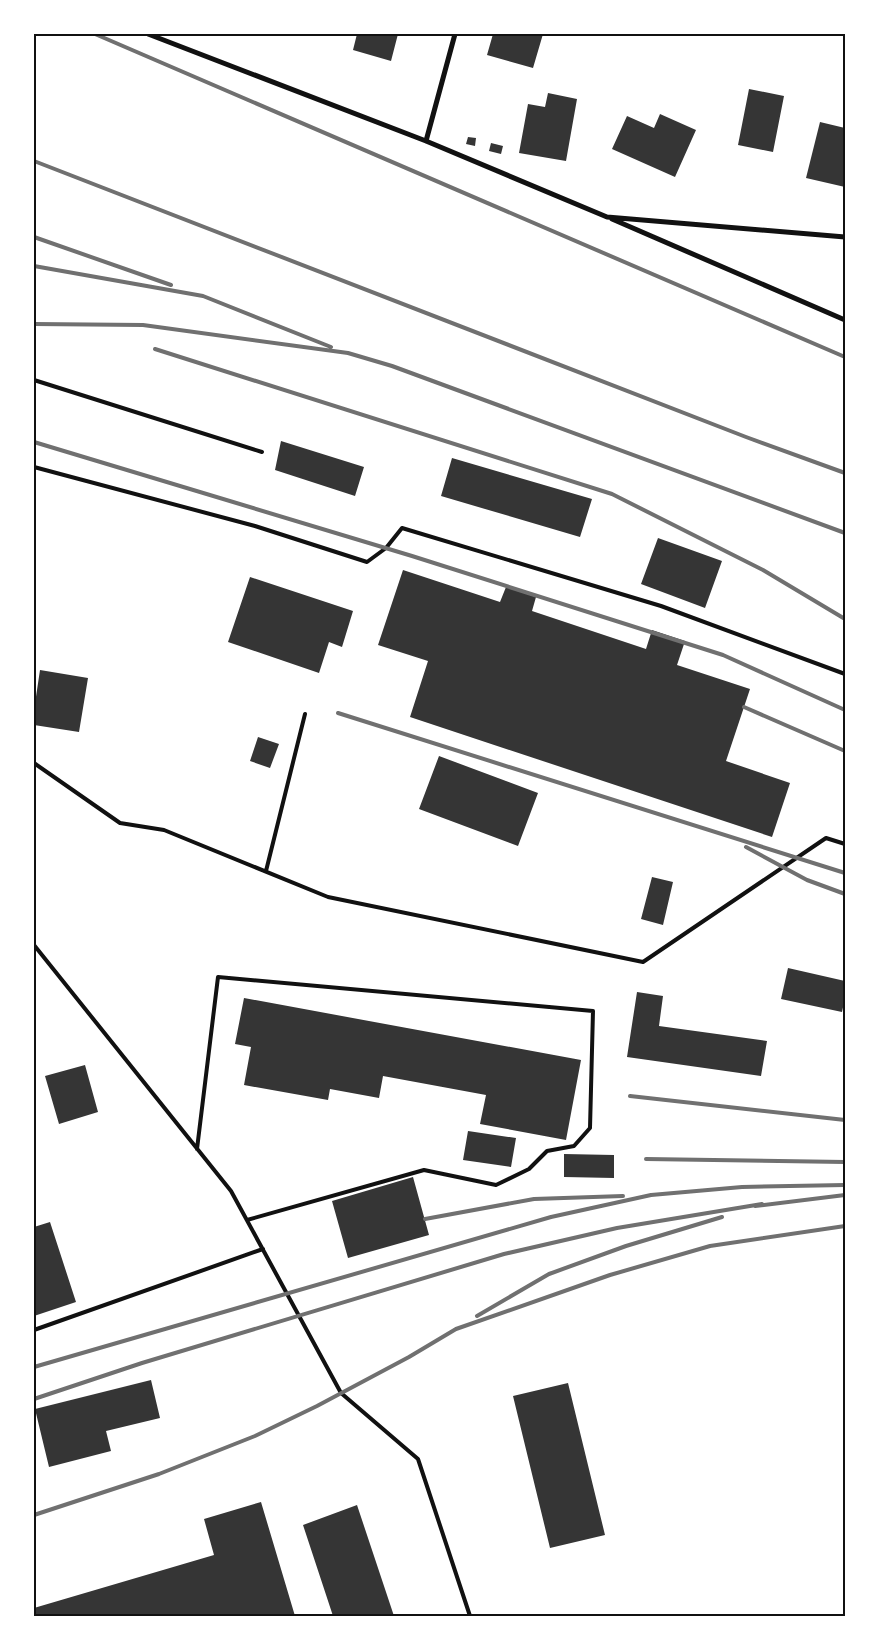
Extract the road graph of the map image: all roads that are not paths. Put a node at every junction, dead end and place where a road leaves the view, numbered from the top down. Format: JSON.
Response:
{"nodes":[{"id":1,"x":148,"y":34,"type":"edge"},
{"id":2,"x":455,"y":34,"type":"edge"},
{"id":3,"x":426,"y":141,"type":"junction"},
{"id":4,"x":607,"y":217,"type":"junction"},
{"id":5,"x":845,"y":237,"type":"edge"},
{"id":6,"x":845,"y":320,"type":"edge"},
{"id":7,"x":34,"y":380,"type":"edge"},
{"id":8,"x":262,"y":452,"type":"dead end"},
{"id":9,"x":34,"y":467,"type":"edge"},
{"id":10,"x":845,"y":674,"type":"edge"},
{"id":11,"x":305,"y":714,"type":"dead end"},
{"id":12,"x":34,"y":763,"type":"edge"},
{"id":13,"x":845,"y":844,"type":"edge"},
{"id":14,"x":266,"y":872,"type":"junction"},
{"id":15,"x":34,"y":945,"type":"edge"},
{"id":16,"x":197,"y":1149,"type":"junction"},
{"id":17,"x":247,"y":1220,"type":"junction"},
{"id":18,"x":263,"y":1249,"type":"junction"},
{"id":19,"x":34,"y":1330,"type":"edge"},
{"id":20,"x":470,"y":1616,"type":"edge"}],
"edges":[{"from":1,"to":3,"type":"street"},
{"from":2,"to":3,"type":"street"},
{"from":3,"to":4,"type":"street"},
{"from":4,"to":5,"type":"street"},
{"from":4,"to":6,"type":"street"},
{"from":7,"to":8,"type":"lane"},
{"from":9,"to":10,"type":"lane"},
{"from":11,"to":14,"type":"lane"},
{"from":12,"to":14,"type":"lane"},
{"from":13,"to":14,"type":"lane"},
{"from":15,"to":16,"type":"lane"},
{"from":16,"to":17,"type":"lane"},
{"from":16,"to":17,"type":"lane"},
{"from":17,"to":18,"type":"lane"},
{"from":18,"to":19,"type":"lane"},
{"from":18,"to":20,"type":"lane"}]}
